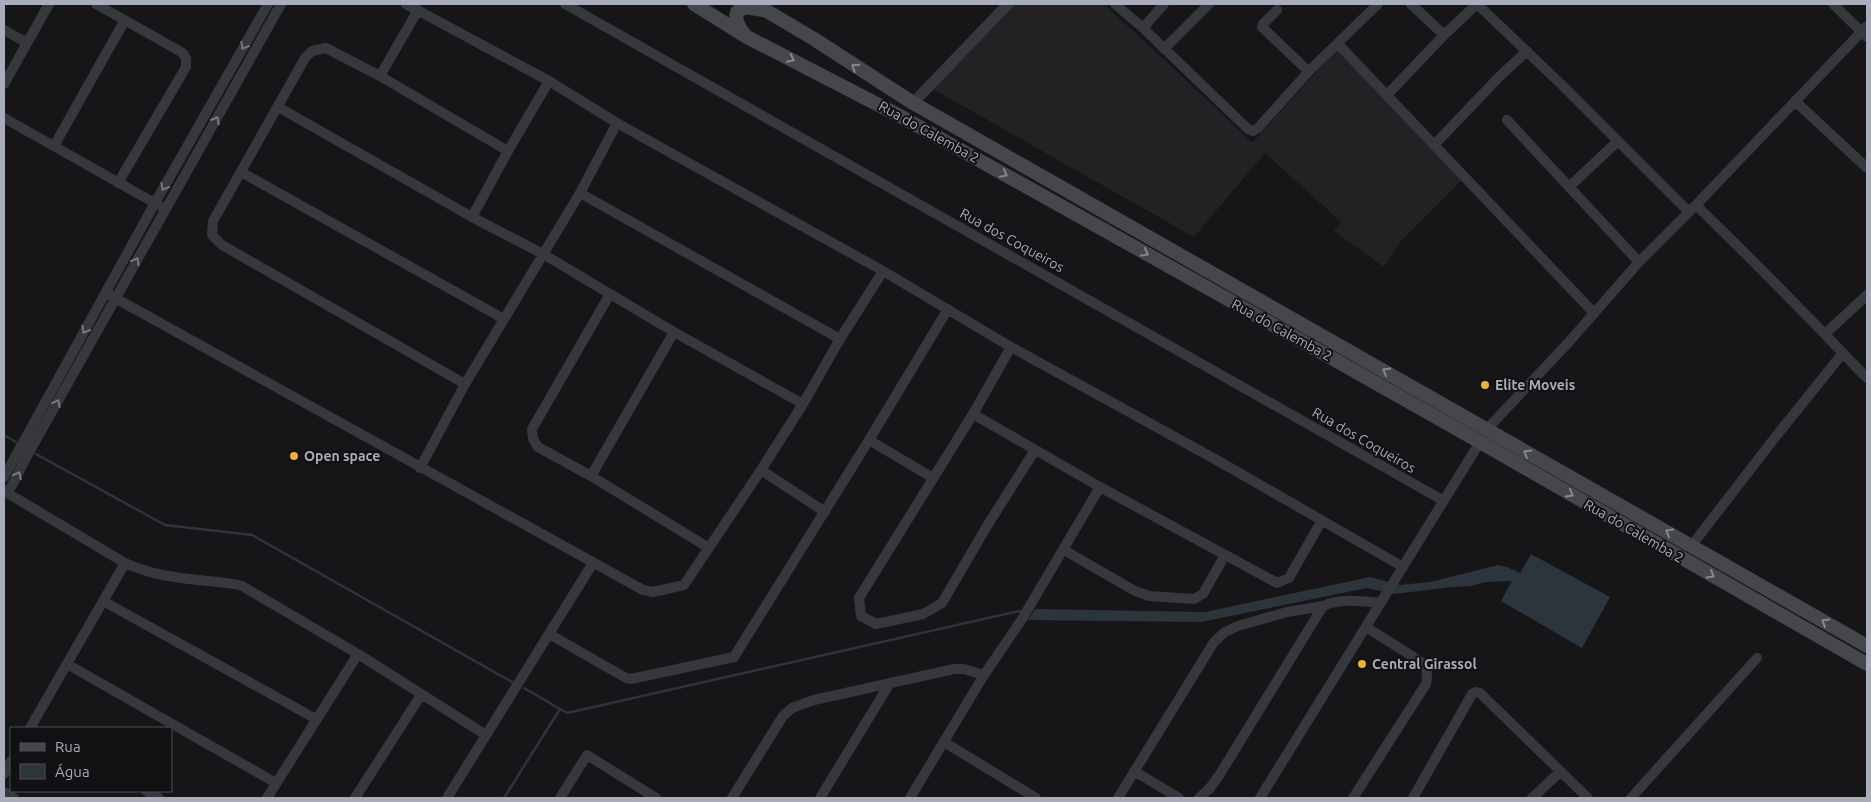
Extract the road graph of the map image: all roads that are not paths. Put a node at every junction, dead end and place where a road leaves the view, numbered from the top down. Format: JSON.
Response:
{"nodes":[{"id":1,"x":49,"y":4,"type":"edge"},
{"id":2,"x":96,"y":4,"type":"edge"},
{"id":3,"x":281,"y":4,"type":"edge"},
{"id":4,"x":406,"y":4,"type":"edge"},
{"id":5,"x":565,"y":4,"type":"edge"},
{"id":6,"x":694,"y":4,"type":"edge"},
{"id":7,"x":1008,"y":4,"type":"edge"},
{"id":8,"x":1115,"y":4,"type":"edge"},
{"id":9,"x":1164,"y":4,"type":"edge"},
{"id":10,"x":1209,"y":4,"type":"edge"},
{"id":11,"x":1378,"y":4,"type":"edge"},
{"id":12,"x":1411,"y":4,"type":"edge"},
{"id":13,"x":1477,"y":4,"type":"edge"},
{"id":14,"x":1834,"y":4,"type":"edge"},
{"id":15,"x":264,"y":5,"type":"edge"},
{"id":16,"x":760,"y":7,"type":"edge"},
{"id":17,"x":418,"y":10,"type":"junction"},
{"id":18,"x":1277,"y":10,"type":"dead end"},
{"id":19,"x":276,"y":14,"type":"junction"},
{"id":20,"x":125,"y":20,"type":"junction"},
{"id":21,"x":1143,"y":28,"type":"junction"},
{"id":22,"x":4,"y":30,"type":"edge"},
{"id":23,"x":1865,"y":32,"type":"edge"},
{"id":24,"x":1444,"y":35,"type":"junction"},
{"id":25,"x":747,"y":37,"type":"junction"},
{"id":26,"x":27,"y":43,"type":"junction"},
{"id":27,"x":1338,"y":44,"type":"junction"},
{"id":28,"x":1164,"y":48,"type":"junction"},
{"id":29,"x":1527,"y":51,"type":"junction"},
{"id":30,"x":1310,"y":70,"type":"junction"},
{"id":31,"x":380,"y":76,"type":"junction"},
{"id":32,"x":549,"y":81,"type":"junction"},
{"id":33,"x":4,"y":84,"type":"edge"},
{"id":34,"x":1386,"y":95,"type":"junction"},
{"id":35,"x":1795,"y":101,"type":"junction"},
{"id":36,"x":913,"y":103,"type":"junction"},
{"id":37,"x":278,"y":107,"type":"junction"},
{"id":38,"x":4,"y":118,"type":"edge"},
{"id":39,"x":1507,"y":120,"type":"dead end"},
{"id":40,"x":618,"y":122,"type":"junction"},
{"id":41,"x":1618,"y":141,"type":"junction"},
{"id":42,"x":54,"y":146,"type":"junction"},
{"id":43,"x":1434,"y":146,"type":"junction"},
{"id":44,"x":508,"y":151,"type":"junction"},
{"id":45,"x":1867,"y":168,"type":"edge"},
{"id":46,"x":241,"y":172,"type":"junction"},
{"id":47,"x":118,"y":183,"type":"junction"},
{"id":48,"x":1569,"y":187,"type":"junction"},
{"id":49,"x":580,"y":193,"type":"junction"},
{"id":50,"x":155,"y":203,"type":"junction"},
{"id":51,"x":166,"y":209,"type":"junction"},
{"id":52,"x":1693,"y":209,"type":"junction"},
{"id":53,"x":472,"y":217,"type":"junction"},
{"id":54,"x":543,"y":254,"type":"junction"},
{"id":55,"x":1639,"y":262,"type":"junction"},
{"id":56,"x":883,"y":271,"type":"junction"},
{"id":57,"x":106,"y":292,"type":"junction"},
{"id":58,"x":610,"y":294,"type":"junction"},
{"id":59,"x":1867,"y":295,"type":"edge"},
{"id":60,"x":116,"y":298,"type":"junction"},
{"id":61,"x":948,"y":309,"type":"junction"},
{"id":62,"x":1593,"y":312,"type":"junction"},
{"id":63,"x":504,"y":319,"type":"junction"},
{"id":64,"x":674,"y":332,"type":"junction"},
{"id":65,"x":1825,"y":334,"type":"junction"},
{"id":66,"x":840,"y":339,"type":"junction"},
{"id":67,"x":1011,"y":347,"type":"junction"},
{"id":68,"x":1842,"y":354,"type":"junction"},
{"id":69,"x":1867,"y":378,"type":"edge"},
{"id":70,"x":465,"y":384,"type":"junction"},
{"id":71,"x":802,"y":404,"type":"junction"},
{"id":72,"x":973,"y":414,"type":"junction"},
{"id":73,"x":1487,"y":429,"type":"junction"},
{"id":74,"x":869,"y":440,"type":"junction"},
{"id":75,"x":1480,"y":442,"type":"junction"},
{"id":76,"x":1035,"y":450,"type":"junction"},
{"id":77,"x":420,"y":468,"type":"junction"},
{"id":78,"x":761,"y":470,"type":"junction"},
{"id":79,"x":591,"y":476,"type":"junction"},
{"id":80,"x":4,"y":477,"type":"edge"},
{"id":81,"x":933,"y":478,"type":"junction"},
{"id":82,"x":1100,"y":487,"type":"junction"},
{"id":83,"x":6,"y":492,"type":"edge"},
{"id":84,"x":1444,"y":501,"type":"junction"},
{"id":85,"x":825,"y":512,"type":"junction"},
{"id":86,"x":1322,"y":520,"type":"junction"},
{"id":87,"x":1692,"y":545,"type":"junction"},
{"id":88,"x":709,"y":548,"type":"junction"},
{"id":89,"x":1064,"y":550,"type":"junction"},
{"id":90,"x":1225,"y":555,"type":"junction"},
{"id":91,"x":125,"y":563,"type":"junction"},
{"id":92,"x":593,"y":563,"type":"junction"},
{"id":93,"x":1402,"y":567,"type":"junction"},
{"id":94,"x":103,"y":601,"type":"junction"},
{"id":95,"x":1381,"y":603,"type":"junction"},
{"id":96,"x":1323,"y":606,"type":"junction"},
{"id":97,"x":1366,"y":627,"type":"junction"},
{"id":98,"x":549,"y":634,"type":"junction"},
{"id":99,"x":1867,"y":646,"type":"edge"},
{"id":100,"x":358,"y":654,"type":"junction"},
{"id":101,"x":1757,"y":658,"type":"dead end"},
{"id":102,"x":67,"y":664,"type":"junction"},
{"id":103,"x":1867,"y":664,"type":"edge"},
{"id":104,"x":984,"y":675,"type":"junction"},
{"id":105,"x":890,"y":683,"type":"junction"},
{"id":106,"x":421,"y":695,"type":"junction"},
{"id":107,"x":316,"y":718,"type":"junction"},
{"id":108,"x":33,"y":727,"type":"edge"},
{"id":109,"x":486,"y":735,"type":"junction"},
{"id":110,"x":944,"y":742,"type":"junction"},
{"id":111,"x":10,"y":763,"type":"edge"},
{"id":112,"x":1134,"y":771,"type":"junction"},
{"id":113,"x":1560,"y":772,"type":"junction"},
{"id":114,"x":4,"y":774,"type":"edge"},
{"id":115,"x":276,"y":783,"type":"junction"},
{"id":116,"x":4,"y":792,"type":"edge"},
{"id":117,"x":148,"y":792,"type":"edge"},
{"id":118,"x":14,"y":798,"type":"edge"},
{"id":119,"x":159,"y":798,"type":"edge"},
{"id":120,"x":267,"y":798,"type":"edge"},
{"id":121,"x":356,"y":798,"type":"edge"},
{"id":122,"x":447,"y":798,"type":"edge"},
{"id":123,"x":560,"y":798,"type":"edge"},
{"id":124,"x":656,"y":798,"type":"edge"},
{"id":125,"x":732,"y":798,"type":"edge"},
{"id":126,"x":820,"y":798,"type":"edge"},
{"id":127,"x":910,"y":798,"type":"edge"},
{"id":128,"x":1036,"y":798,"type":"edge"},
{"id":129,"x":1118,"y":798,"type":"edge"},
{"id":130,"x":1179,"y":798,"type":"edge"},
{"id":131,"x":1199,"y":798,"type":"edge"},
{"id":132,"x":1260,"y":798,"type":"edge"},
{"id":133,"x":1353,"y":798,"type":"edge"},
{"id":134,"x":1413,"y":798,"type":"edge"},
{"id":135,"x":1532,"y":798,"type":"edge"},
{"id":136,"x":1588,"y":798,"type":"edge"},
{"id":137,"x":1630,"y":798,"type":"edge"}],
"edges":[{"from":1,"to":26,"type":"street"},
{"from":2,"to":20,"type":"street"},
{"from":3,"to":19,"type":"street"},
{"from":4,"to":17,"type":"street"},
{"from":5,"to":84,"type":"street","name":"Rua dos Coqueiros"},
{"from":6,"to":25,"type":"main road","name":"Rua do Calemba 2"},
{"from":7,"to":36,"type":"street"},
{"from":8,"to":21,"type":"street"},
{"from":9,"to":21,"type":"street"},
{"from":10,"to":28,"type":"street"},
{"from":11,"to":27,"type":"street"},
{"from":12,"to":24,"type":"street"},
{"from":13,"to":24,"type":"street"},
{"from":13,"to":29,"type":"street"},
{"from":14,"to":23,"type":"street"},
{"from":15,"to":19,"type":"street"},
{"from":15,"to":50,"type":"street","one_way":true},
{"from":16,"to":25,"type":"main road"},
{"from":36,"to":16,"type":"main road","name":"Rua do Calemba 2","one_way":true},
{"from":17,"to":31,"type":"street"},
{"from":17,"to":32,"type":"street"},
{"from":18,"to":30,"type":"street"},
{"from":51,"to":19,"type":"street","one_way":true},
{"from":20,"to":42,"type":"street"},
{"from":20,"to":47,"type":"street"},
{"from":21,"to":28,"type":"street"},
{"from":22,"to":26,"type":"street"},
{"from":23,"to":35,"type":"street"},
{"from":24,"to":34,"type":"street"},
{"from":25,"to":75,"type":"main road","name":"Rua do Calemba 2","one_way":true},
{"from":26,"to":33,"type":"street"},
{"from":27,"to":30,"type":"street"},
{"from":27,"to":34,"type":"street"},
{"from":28,"to":30,"type":"street"},
{"from":29,"to":41,"type":"street"},
{"from":29,"to":43,"type":"street"},
{"from":31,"to":37,"type":"street"},
{"from":31,"to":44,"type":"street"},
{"from":32,"to":40,"type":"street"},
{"from":32,"to":44,"type":"street"},
{"from":34,"to":43,"type":"street"},
{"from":35,"to":45,"type":"street"},
{"from":35,"to":52,"type":"street"},
{"from":73,"to":36,"type":"main road","name":"Rua do Calemba 2","one_way":true},
{"from":37,"to":46,"type":"street"},
{"from":37,"to":53,"type":"street"},
{"from":38,"to":42,"type":"street"},
{"from":39,"to":48,"type":"street"},
{"from":40,"to":49,"type":"street"},
{"from":40,"to":56,"type":"street"},
{"from":41,"to":48,"type":"street"},
{"from":41,"to":52,"type":"street"},
{"from":42,"to":47,"type":"street"},
{"from":43,"to":62,"type":"street"},
{"from":44,"to":53,"type":"street"},
{"from":46,"to":63,"type":"street"},
{"from":46,"to":70,"type":"street"},
{"from":47,"to":50,"type":"street"},
{"from":48,"to":55,"type":"street"},
{"from":49,"to":54,"type":"street"},
{"from":49,"to":66,"type":"street"},
{"from":50,"to":51,"type":"street"},
{"from":50,"to":57,"type":"street"},
{"from":60,"to":51,"type":"street","one_way":true},
{"from":52,"to":55,"type":"street"},
{"from":52,"to":65,"type":"street"},
{"from":53,"to":54,"type":"street"},
{"from":54,"to":58,"type":"street"},
{"from":54,"to":63,"type":"street"},
{"from":55,"to":62,"type":"street"},
{"from":56,"to":61,"type":"street"},
{"from":56,"to":66,"type":"street"},
{"from":57,"to":60,"type":"street"},
{"from":57,"to":80,"type":"street","one_way":true},
{"from":58,"to":64,"type":"street"},
{"from":58,"to":79,"type":"street"},
{"from":59,"to":65,"type":"street"},
{"from":60,"to":77,"type":"street"},
{"from":83,"to":60,"type":"street","one_way":true},
{"from":61,"to":67,"type":"street"},
{"from":61,"to":74,"type":"street"},
{"from":62,"to":73,"type":"street"},
{"from":63,"to":70,"type":"street"},
{"from":64,"to":71,"type":"street"},
{"from":64,"to":79,"type":"street"},
{"from":65,"to":68,"type":"street"},
{"from":66,"to":71,"type":"street"},
{"from":67,"to":72,"type":"street"},
{"from":67,"to":86,"type":"street"},
{"from":68,"to":69,"type":"street"},
{"from":68,"to":87,"type":"street"},
{"from":70,"to":77,"type":"street"},
{"from":71,"to":78,"type":"street"},
{"from":72,"to":76,"type":"street"},
{"from":72,"to":81,"type":"street"},
{"from":87,"to":73,"type":"main road","name":"Rua do Calemba 2","one_way":true},
{"from":74,"to":81,"type":"street"},
{"from":74,"to":85,"type":"street"},
{"from":75,"to":84,"type":"street"},
{"from":75,"to":103,"type":"main road","name":"Rua do Calemba 2","one_way":true},
{"from":76,"to":81,"type":"street"},
{"from":76,"to":82,"type":"street"},
{"from":77,"to":92,"type":"street"},
{"from":78,"to":85,"type":"street"},
{"from":78,"to":88,"type":"street"},
{"from":79,"to":88,"type":"street"},
{"from":82,"to":89,"type":"street"},
{"from":82,"to":90,"type":"street"},
{"from":83,"to":91,"type":"street"},
{"from":84,"to":93,"type":"street"},
{"from":85,"to":98,"type":"street"},
{"from":86,"to":90,"type":"street"},
{"from":86,"to":93,"type":"street"},
{"from":99,"to":87,"type":"main road","name":"Rua do Calemba 2","one_way":true},
{"from":88,"to":92,"type":"street"},
{"from":89,"to":90,"type":"street"},
{"from":89,"to":104,"type":"street"},
{"from":91,"to":94,"type":"street"},
{"from":91,"to":100,"type":"street"},
{"from":92,"to":98,"type":"street"},
{"from":93,"to":95,"type":"street"},
{"from":94,"to":102,"type":"street"},
{"from":94,"to":107,"type":"street"},
{"from":95,"to":96,"type":"street"},
{"from":95,"to":97,"type":"street"},
{"from":96,"to":112,"type":"street"},
{"from":96,"to":131,"type":"street"},
{"from":97,"to":132,"type":"street"},
{"from":97,"to":133,"type":"street"},
{"from":98,"to":109,"type":"street"},
{"from":100,"to":106,"type":"street"},
{"from":100,"to":107,"type":"street"},
{"from":101,"to":137,"type":"street"},
{"from":102,"to":108,"type":"street"},
{"from":102,"to":115,"type":"street"},
{"from":104,"to":105,"type":"street"},
{"from":104,"to":110,"type":"street"},
{"from":105,"to":125,"type":"street"},
{"from":105,"to":126,"type":"street"},
{"from":106,"to":109,"type":"street"},
{"from":106,"to":121,"type":"street"},
{"from":107,"to":115,"type":"street"},
{"from":109,"to":122,"type":"street"},
{"from":110,"to":127,"type":"street"},
{"from":110,"to":128,"type":"street"},
{"from":111,"to":114,"type":"street"},
{"from":112,"to":129,"type":"street"},
{"from":112,"to":130,"type":"street"},
{"from":113,"to":134,"type":"street"},
{"from":113,"to":135,"type":"street"},
{"from":113,"to":136,"type":"street"},
{"from":115,"to":120,"type":"street"},
{"from":116,"to":118,"type":"street"},
{"from":117,"to":119,"type":"street"},
{"from":123,"to":124,"type":"street"}]}
